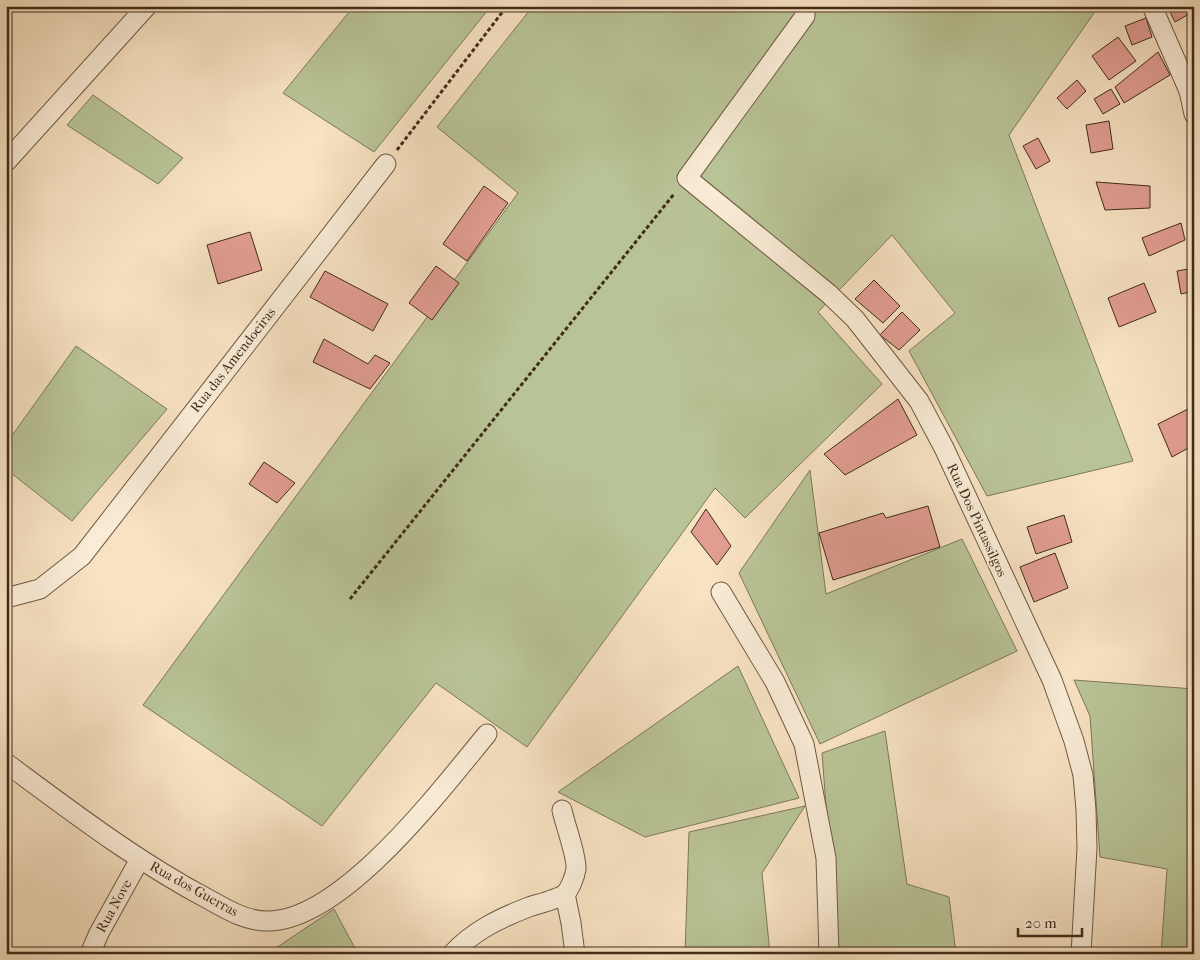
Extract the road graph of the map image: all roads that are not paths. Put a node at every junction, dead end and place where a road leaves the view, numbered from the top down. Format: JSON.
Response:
{"nodes":[{"id":1,"x":148,"y":6,"type":"edge"},
{"id":2,"x":805,"y":6,"type":"edge"},
{"id":3,"x":1152,"y":6,"type":"edge"},
{"id":4,"x":1194,"y":114,"type":"edge"},
{"id":5,"x":6,"y":162,"type":"edge"},
{"id":6,"x":386,"y":164,"type":"road end"},
{"id":7,"x":721,"y":592,"type":"dead end"},
{"id":8,"x":6,"y":598,"type":"edge"},
{"id":9,"x":487,"y":734,"type":"dead end"},
{"id":10,"x":6,"y":764,"type":"edge"},
{"id":11,"x":562,"y":810,"type":"dead end"},
{"id":12,"x":140,"y":859,"type":"junction"},
{"id":13,"x":565,"y":894,"type":"junction"},
{"id":14,"x":90,"y":954,"type":"edge"},
{"id":15,"x":452,"y":954,"type":"edge"},
{"id":16,"x":575,"y":954,"type":"edge"},
{"id":17,"x":829,"y":954,"type":"edge"},
{"id":18,"x":1081,"y":954,"type":"edge"}],
"edges":[{"from":1,"to":5,"type":"street"},
{"from":2,"to":18,"type":"street","name":"Rua Dos Pintassilgos"},
{"from":3,"to":4,"type":"street"},
{"from":6,"to":8,"type":"street","name":"Rua das Amendoeiras"},
{"from":7,"to":17,"type":"street"},
{"from":9,"to":12,"type":"street","name":"Rua dos Guerras"},
{"from":10,"to":12,"type":"street","name":"Rua dos Guerras"},
{"from":11,"to":13,"type":"street"},
{"from":12,"to":14,"type":"street","name":"Rua Nove"},
{"from":13,"to":15,"type":"street"},
{"from":13,"to":16,"type":"street"}]}
